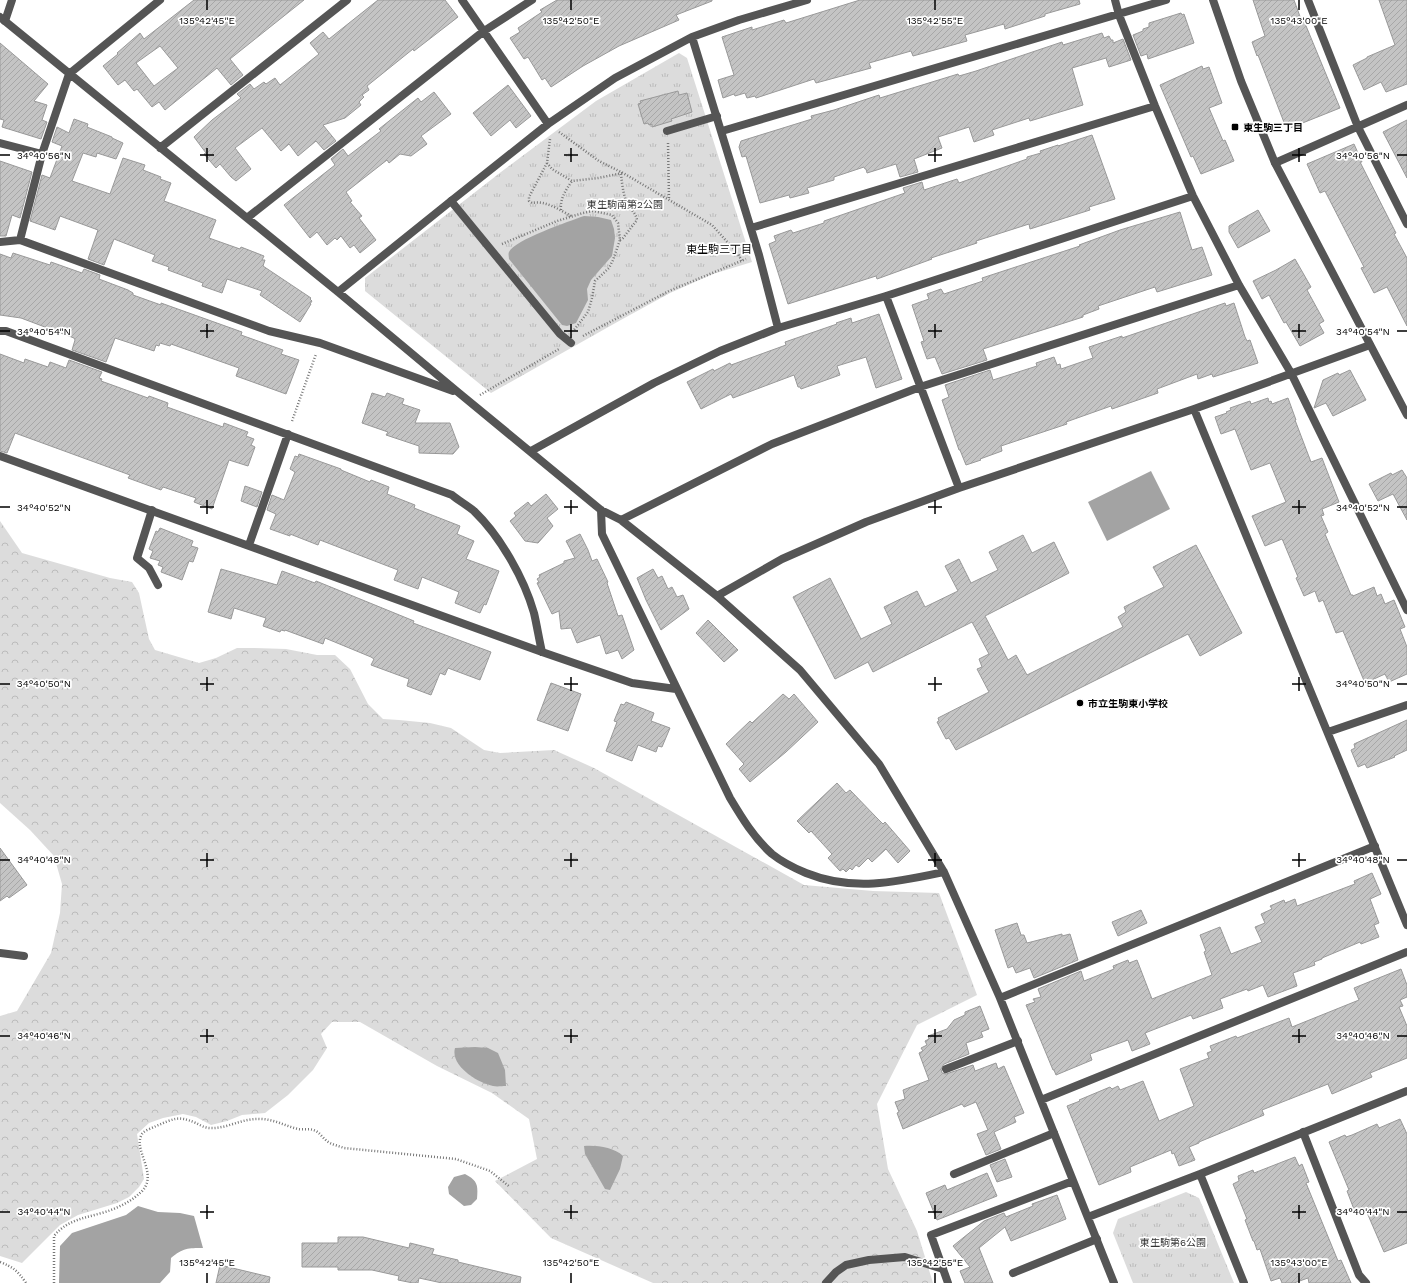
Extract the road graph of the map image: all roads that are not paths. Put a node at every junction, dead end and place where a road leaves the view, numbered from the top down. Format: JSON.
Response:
{"nodes":[{"id":1,"x":12,"y":0,"type":"edge"},
{"id":2,"x":160,"y":0,"type":"edge"},
{"id":3,"x":347,"y":0,"type":"edge"},
{"id":4,"x":462,"y":0,"type":"edge"},
{"id":5,"x":532,"y":0,"type":"edge"},
{"id":6,"x":807,"y":0,"type":"edge"},
{"id":7,"x":1115,"y":0,"type":"edge"},
{"id":8,"x":1166,"y":0,"type":"edge"},
{"id":9,"x":1213,"y":0,"type":"edge"},
{"id":10,"x":1308,"y":0,"type":"edge"},
{"id":11,"x":794,"y":2,"type":"edge"},
{"id":12,"x":1119,"y":15,"type":"junction"},
{"id":13,"x":2,"y":19,"type":"edge"},
{"id":14,"x":484,"y":31,"type":"junction"},
{"id":15,"x":692,"y":37,"type":"junction"},
{"id":16,"x":69,"y":74,"type":"junction"},
{"id":17,"x":1155,"y":106,"type":"junction"},
{"id":18,"x":1407,"y":106,"type":"edge"},
{"id":19,"x":717,"y":116,"type":"junction"},
{"id":20,"x":547,"y":125,"type":"junction"},
{"id":21,"x":1358,"y":127,"type":"junction"},
{"id":22,"x":722,"y":130,"type":"junction"},
{"id":23,"x":667,"y":131,"type":"road end"},
{"id":24,"x":0,"y":143,"type":"edge"},
{"id":25,"x":160,"y":148,"type":"junction"},
{"id":26,"x":42,"y":154,"type":"junction"},
{"id":27,"x":1275,"y":163,"type":"junction"},
{"id":28,"x":1193,"y":196,"type":"junction"},
{"id":29,"x":451,"y":201,"type":"junction"},
{"id":30,"x":247,"y":218,"type":"junction"},
{"id":31,"x":1407,"y":224,"type":"edge"},
{"id":32,"x":751,"y":228,"type":"junction"},
{"id":33,"x":20,"y":240,"type":"junction"},
{"id":34,"x":0,"y":242,"type":"edge"},
{"id":35,"x":1239,"y":285,"type":"junction"},
{"id":36,"x":338,"y":292,"type":"junction"},
{"id":37,"x":886,"y":296,"type":"junction"},
{"id":38,"x":778,"y":328,"type":"junction"},
{"id":39,"x":0,"y":331,"type":"edge"},
{"id":40,"x":568,"y":340,"type":"road end"},
{"id":41,"x":1370,"y":345,"type":"junction"},
{"id":42,"x":1291,"y":373,"type":"junction"},
{"id":43,"x":920,"y":387,"type":"junction"},
{"id":44,"x":459,"y":393,"type":"junction"},
{"id":45,"x":1194,"y":409,"type":"junction"},
{"id":46,"x":1407,"y":415,"type":"edge"},
{"id":47,"x":288,"y":434,"type":"junction"},
{"id":48,"x":531,"y":451,"type":"junction"},
{"id":49,"x":0,"y":456,"type":"edge"},
{"id":50,"x":959,"y":488,"type":"junction"},
{"id":51,"x":152,"y":510,"type":"junction"},
{"id":52,"x":601,"y":510,"type":"junction"},
{"id":53,"x":621,"y":520,"type":"junction"},
{"id":54,"x":249,"y":545,"type":"junction"},
{"id":55,"x":158,"y":585,"type":"dead end"},
{"id":56,"x":717,"y":596,"type":"junction"},
{"id":57,"x":1407,"y":610,"type":"edge"},
{"id":58,"x":542,"y":652,"type":"junction"},
{"id":59,"x":676,"y":689,"type":"junction"},
{"id":60,"x":1407,"y":705,"type":"edge"},
{"id":61,"x":1328,"y":732,"type":"junction"},
{"id":62,"x":1375,"y":846,"type":"junction"},
{"id":63,"x":944,"y":872,"type":"junction"},
{"id":64,"x":1407,"y":925,"type":"edge"},
{"id":65,"x":0,"y":952,"type":"edge"},
{"id":66,"x":1407,"y":952,"type":"edge"},
{"id":67,"x":24,"y":956,"type":"dead end"},
{"id":68,"x":1000,"y":998,"type":"junction"},
{"id":69,"x":1018,"y":1041,"type":"junction"},
{"id":70,"x":946,"y":1069,"type":"dead end"},
{"id":71,"x":1407,"y":1092,"type":"edge"},
{"id":72,"x":1041,"y":1100,"type":"junction"},
{"id":73,"x":1303,"y":1132,"type":"junction"},
{"id":74,"x":1054,"y":1133,"type":"junction"},
{"id":75,"x":954,"y":1174,"type":"dead end"},
{"id":76,"x":1200,"y":1174,"type":"junction"},
{"id":77,"x":1073,"y":1181,"type":"junction"},
{"id":78,"x":1088,"y":1217,"type":"junction"},
{"id":79,"x":1097,"y":1239,"type":"junction"},
{"id":80,"x":943,"y":1269,"type":"junction"},
{"id":81,"x":1012,"y":1273,"type":"dead end"},
{"id":82,"x":826,"y":1283,"type":"edge"},
{"id":83,"x":948,"y":1283,"type":"edge"},
{"id":84,"x":1114,"y":1283,"type":"edge"},
{"id":85,"x":1244,"y":1283,"type":"edge"},
{"id":86,"x":1366,"y":1283,"type":"edge"}],
"edges":[{"from":1,"to":13,"type":"street"},
{"from":2,"to":16,"type":"street"},
{"from":3,"to":25,"type":"street"},
{"from":4,"to":14,"type":"street"},
{"from":5,"to":14,"type":"street"},
{"from":6,"to":11,"type":"street"},
{"from":7,"to":12,"type":"street"},
{"from":8,"to":12,"type":"street"},
{"from":9,"to":27,"type":"street"},
{"from":10,"to":21,"type":"street"},
{"from":11,"to":15,"type":"street"},
{"from":12,"to":17,"type":"street"},
{"from":12,"to":22,"type":"street"},
{"from":13,"to":16,"type":"street"},
{"from":14,"to":20,"type":"street"},
{"from":14,"to":30,"type":"street"},
{"from":15,"to":19,"type":"street"},
{"from":15,"to":20,"type":"street"},
{"from":16,"to":25,"type":"street"},
{"from":16,"to":26,"type":"street"},
{"from":17,"to":28,"type":"street"},
{"from":17,"to":32,"type":"street"},
{"from":18,"to":21,"type":"street"},
{"from":19,"to":22,"type":"street"},
{"from":19,"to":23,"type":"street"},
{"from":20,"to":29,"type":"street"},
{"from":21,"to":27,"type":"street"},
{"from":21,"to":31,"type":"street"},
{"from":22,"to":32,"type":"street"},
{"from":24,"to":26,"type":"street"},
{"from":25,"to":30,"type":"street"},
{"from":26,"to":33,"type":"street"},
{"from":27,"to":41,"type":"street"},
{"from":28,"to":35,"type":"street"},
{"from":28,"to":37,"type":"street"},
{"from":29,"to":36,"type":"street"},
{"from":29,"to":40,"type":"street"},
{"from":30,"to":36,"type":"street"},
{"from":32,"to":38,"type":"street"},
{"from":33,"to":34,"type":"street"},
{"from":33,"to":44,"type":"street"},
{"from":35,"to":42,"type":"street"},
{"from":35,"to":43,"type":"street"},
{"from":36,"to":44,"type":"street"},
{"from":37,"to":38,"type":"street"},
{"from":37,"to":43,"type":"street"},
{"from":38,"to":48,"type":"street"},
{"from":39,"to":47,"type":"street"},
{"from":41,"to":42,"type":"street"},
{"from":41,"to":46,"type":"street"},
{"from":42,"to":45,"type":"street"},
{"from":42,"to":57,"type":"street"},
{"from":43,"to":50,"type":"street"},
{"from":43,"to":53,"type":"street"},
{"from":44,"to":48,"type":"street"},
{"from":45,"to":50,"type":"street"},
{"from":45,"to":61,"type":"street"},
{"from":47,"to":54,"type":"street"},
{"from":47,"to":58,"type":"street"},
{"from":48,"to":52,"type":"street"},
{"from":49,"to":51,"type":"street"},
{"from":50,"to":56,"type":"street"},
{"from":51,"to":54,"type":"street"},
{"from":51,"to":55,"type":"street"},
{"from":52,"to":53,"type":"street"},
{"from":52,"to":59,"type":"street"},
{"from":53,"to":56,"type":"street"},
{"from":54,"to":58,"type":"street"},
{"from":56,"to":63,"type":"street"},
{"from":58,"to":59,"type":"street"},
{"from":59,"to":63,"type":"street"},
{"from":60,"to":61,"type":"street"},
{"from":61,"to":62,"type":"street"},
{"from":62,"to":64,"type":"street"},
{"from":62,"to":68,"type":"street"},
{"from":63,"to":68,"type":"street"},
{"from":65,"to":67,"type":"street"},
{"from":66,"to":72,"type":"street"},
{"from":68,"to":69,"type":"street"},
{"from":69,"to":70,"type":"street"},
{"from":69,"to":72,"type":"street"},
{"from":71,"to":73,"type":"street"},
{"from":72,"to":74,"type":"street"},
{"from":73,"to":76,"type":"street"},
{"from":73,"to":86,"type":"street"},
{"from":74,"to":75,"type":"street"},
{"from":74,"to":77,"type":"street"},
{"from":76,"to":78,"type":"street"},
{"from":76,"to":85,"type":"street"},
{"from":77,"to":78,"type":"street"},
{"from":77,"to":80,"type":"street"},
{"from":78,"to":79,"type":"street"},
{"from":79,"to":81,"type":"street"},
{"from":79,"to":84,"type":"street"},
{"from":80,"to":82,"type":"street"},
{"from":80,"to":83,"type":"street"}]}
